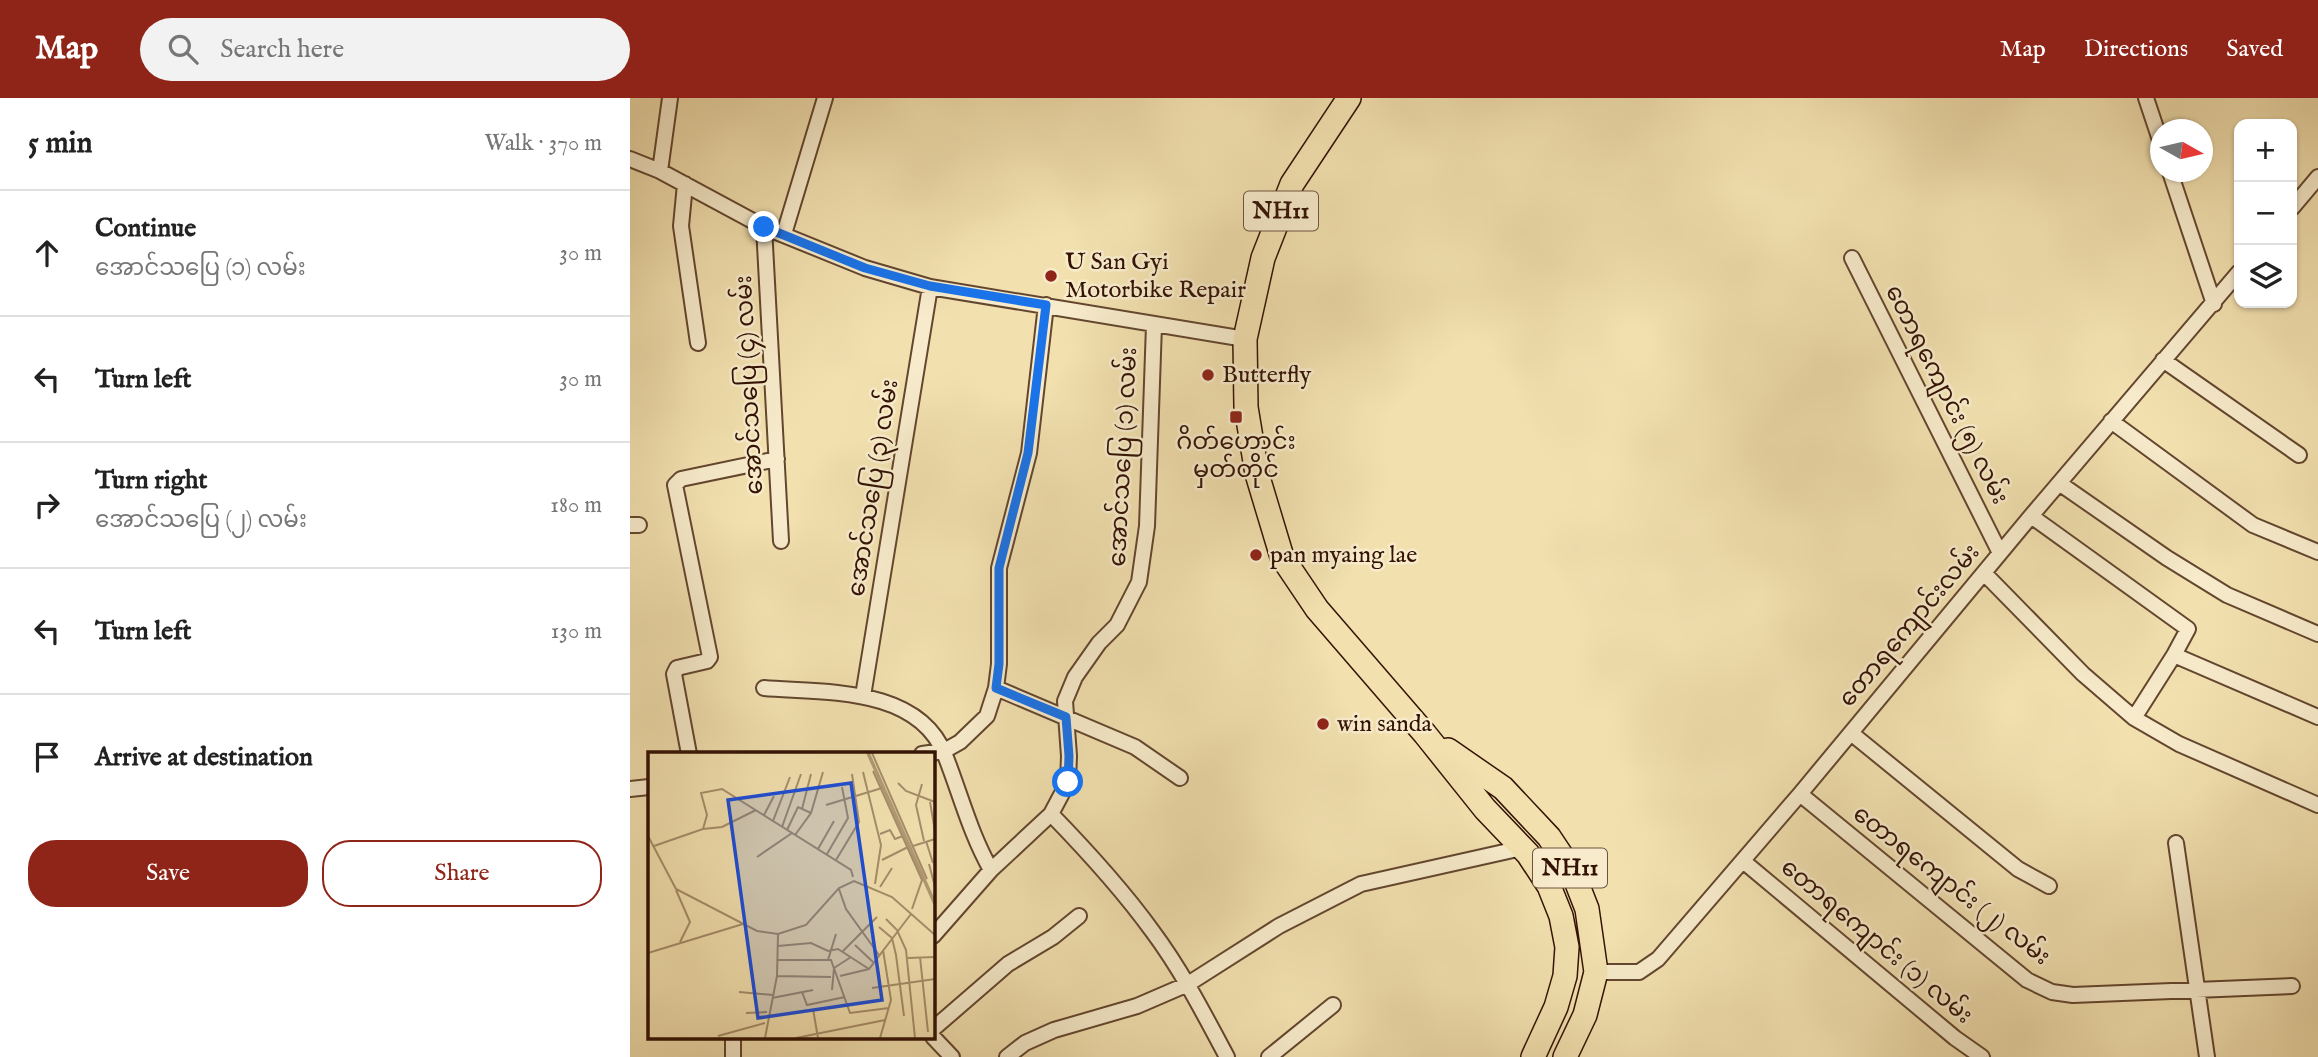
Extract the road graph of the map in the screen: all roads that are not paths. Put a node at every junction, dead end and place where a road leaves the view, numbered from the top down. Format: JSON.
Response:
{"nodes":[{"id":1,"x":670,"y":98,"type":"edge"},
{"id":2,"x":825,"y":98,"type":"edge"},
{"id":3,"x":1349,"y":98,"type":"edge"},
{"id":4,"x":2146,"y":98,"type":"edge"},
{"id":5,"x":2153,"y":119,"type":"edge"},
{"id":6,"x":630,"y":159,"type":"edge"},
{"id":7,"x":660,"y":171,"type":"junction"},
{"id":8,"x":2318,"y":177,"type":"edge"},
{"id":9,"x":2173,"y":182,"type":"edge"},
{"id":10,"x":685,"y":184,"type":"junction"},
{"id":11,"x":2297,"y":202,"type":"edge"},
{"id":12,"x":764,"y":227,"type":"junction"},
{"id":13,"x":784,"y":234,"type":"junction"},
{"id":14,"x":1852,"y":258,"type":"dead end"},
{"id":15,"x":2234,"y":278,"type":"edge"},
{"id":16,"x":930,"y":286,"type":"junction"},
{"id":17,"x":2214,"y":304,"type":"junction"},
{"id":18,"x":1046,"y":305,"type":"junction"},
{"id":19,"x":1154,"y":325,"type":"junction"},
{"id":20,"x":1245,"y":339,"type":"junction"},
{"id":21,"x":698,"y":343,"type":"dead end"},
{"id":22,"x":2163,"y":360,"type":"junction"},
{"id":23,"x":2111,"y":421,"type":"junction"},
{"id":24,"x":2299,"y":455,"type":"dead end"},
{"id":25,"x":777,"y":459,"type":"junction"},
{"id":26,"x":2059,"y":483,"type":"junction"},
{"id":27,"x":2031,"y":516,"type":"junction"},
{"id":28,"x":781,"y":541,"type":"dead end"},
{"id":29,"x":2318,"y":552,"type":"edge"},
{"id":30,"x":2000,"y":553,"type":"junction"},
{"id":31,"x":1984,"y":573,"type":"junction"},
{"id":32,"x":2318,"y":634,"type":"edge"},
{"id":33,"x":2174,"y":655,"type":"junction"},
{"id":34,"x":764,"y":688,"type":"dead end"},
{"id":35,"x":996,"y":688,"type":"junction"},
{"id":36,"x":863,"y":696,"type":"junction"},
{"id":37,"x":1066,"y":717,"type":"junction"},
{"id":38,"x":2318,"y":717,"type":"edge"},
{"id":39,"x":2134,"y":718,"type":"junction"},
{"id":40,"x":1851,"y":733,"type":"junction"},
{"id":41,"x":1425,"y":734,"type":"junction"},
{"id":42,"x":944,"y":751,"type":"junction"},
{"id":43,"x":689,"y":752,"type":"edge"},
{"id":44,"x":934,"y":752,"type":"edge"},
{"id":45,"x":1180,"y":778,"type":"dead end"},
{"id":46,"x":648,"y":787,"type":"edge"},
{"id":47,"x":630,"y":789,"type":"edge"},
{"id":48,"x":1800,"y":794,"type":"junction"},
{"id":49,"x":2318,"y":805,"type":"edge"},
{"id":50,"x":1051,"y":814,"type":"junction"},
{"id":51,"x":2176,"y":843,"type":"dead end"},
{"id":52,"x":1522,"y":848,"type":"junction"},
{"id":53,"x":1743,"y":861,"type":"junction"},
{"id":54,"x":991,"y":870,"type":"junction"},
{"id":55,"x":2049,"y":886,"type":"dead end"},
{"id":56,"x":1079,"y":916,"type":"dead end"},
{"id":57,"x":934,"y":935,"type":"edge"},
{"id":58,"x":1596,"y":972,"type":"junction"},
{"id":59,"x":1188,"y":984,"type":"junction"},
{"id":60,"x":2292,"y":986,"type":"dead end"},
{"id":61,"x":2198,"y":989,"type":"junction"},
{"id":62,"x":1333,"y":1005,"type":"dead end"},
{"id":63,"x":934,"y":1028,"type":"edge"},
{"id":64,"x":934,"y":1038,"type":"edge"},
{"id":65,"x":952,"y":1057,"type":"edge"},
{"id":66,"x":1007,"y":1057,"type":"edge"},
{"id":67,"x":1227,"y":1057,"type":"edge"},
{"id":68,"x":1269,"y":1057,"type":"edge"},
{"id":69,"x":1533,"y":1057,"type":"edge"},
{"id":70,"x":1565,"y":1057,"type":"edge"},
{"id":71,"x":1982,"y":1057,"type":"edge"},
{"id":72,"x":2207,"y":1057,"type":"edge"}],
"edges":[{"from":1,"to":7,"type":"street"},
{"from":2,"to":13,"type":"street"},
{"from":3,"to":20,"type":"highway","number":"NH11"},
{"from":4,"to":5,"type":"street"},
{"from":6,"to":7,"type":"street"},
{"from":7,"to":10,"type":"street"},
{"from":8,"to":11,"type":"street"},
{"from":9,"to":17,"type":"street"},
{"from":10,"to":12,"type":"street"},
{"from":10,"to":21,"type":"street"},
{"from":12,"to":13,"type":"street"},
{"from":12,"to":25,"type":"street","name":"အောင်သပြေ (၄) လမ်း"},
{"from":13,"to":16,"type":"street"},
{"from":14,"to":30,"type":"street","name":"တောရကျောင်း (၅) လမ်း"},
{"from":15,"to":17,"type":"street","name":"တောရကျောင်းလမ်း"},
{"from":16,"to":18,"type":"street"},
{"from":16,"to":36,"type":"street","name":"အောင်သပြေ (၃) လမ်း"},
{"from":17,"to":22,"type":"street","name":"တောရကျောင်းလမ်း"},
{"from":18,"to":19,"type":"street"},
{"from":18,"to":35,"type":"street"},
{"from":19,"to":20,"type":"street"},
{"from":19,"to":37,"type":"street","name":"အောင်သပြေ (၁) လမ်း"},
{"from":20,"to":41,"type":"highway","number":"NH11"},
{"from":22,"to":23,"type":"street","name":"တောရကျောင်းလမ်း"},
{"from":22,"to":24,"type":"street"},
{"from":23,"to":26,"type":"street","name":"တောရကျောင်းလမ်း"},
{"from":23,"to":29,"type":"street"},
{"from":25,"to":28,"type":"street","name":"အောင်သပြေ (၄) လမ်း"},
{"from":25,"to":43,"type":"street"},
{"from":26,"to":27,"type":"street","name":"တောရကျောင်းလမ်း"},
{"from":26,"to":32,"type":"street"},
{"from":27,"to":30,"type":"street","name":"တောရကျောင်းလမ်း"},
{"from":27,"to":33,"type":"street","name":"တောရကျောင်း (၅) လမ်း"},
{"from":30,"to":31,"type":"street","name":"တောရကျောင်းလမ်း"},
{"from":31,"to":39,"type":"street"},
{"from":31,"to":40,"type":"street","name":"တောရကျောင်းလမ်း"},
{"from":33,"to":38,"type":"street"},
{"from":33,"to":39,"type":"street","name":"တောရကျောင်း (၅) လမ်း"},
{"from":34,"to":36,"type":"street"},
{"from":35,"to":37,"type":"street"},
{"from":35,"to":42,"type":"street"},
{"from":36,"to":42,"type":"street"},
{"from":37,"to":45,"type":"street"},
{"from":37,"to":50,"type":"street","name":"အောင်သပြေ (၁) လမ်း"},
{"from":39,"to":49,"type":"street"},
{"from":40,"to":48,"type":"street","name":"တောရကျောင်းလမ်း"},
{"from":40,"to":55,"type":"street"},
{"from":41,"to":52,"type":"highway","number":"NH11"},
{"from":41,"to":58,"type":"highway","number":"NH11"},
{"from":42,"to":44,"type":"street"},
{"from":42,"to":54,"type":"street"},
{"from":46,"to":47,"type":"street"},
{"from":48,"to":53,"type":"street","name":"တောရကျောင်းလမ်း"},
{"from":48,"to":61,"type":"street","name":"တောရကျောင်း (၂) လမ်း"},
{"from":50,"to":54,"type":"street","name":"အောင်သပြေ (၁) လမ်း"},
{"from":50,"to":59,"type":"street"},
{"from":51,"to":61,"type":"street"},
{"from":52,"to":59,"type":"street"},
{"from":52,"to":69,"type":"highway","number":"NH11"},
{"from":53,"to":58,"type":"street","name":"တောရကျောင်းလမ်း"},
{"from":53,"to":71,"type":"street","name":"တောရကျောင်း (၁) လမ်း"},
{"from":54,"to":57,"type":"street","name":"အောင်သပြေ (၁) လမ်း"},
{"from":56,"to":63,"type":"street"},
{"from":58,"to":70,"type":"highway","number":"NH11"},
{"from":59,"to":66,"type":"street"},
{"from":59,"to":67,"type":"street"},
{"from":60,"to":61,"type":"street","name":"တောရကျောင်း (၂) လမ်း"},
{"from":61,"to":72,"type":"street"},
{"from":62,"to":68,"type":"street"},
{"from":64,"to":65,"type":"street"}]}
